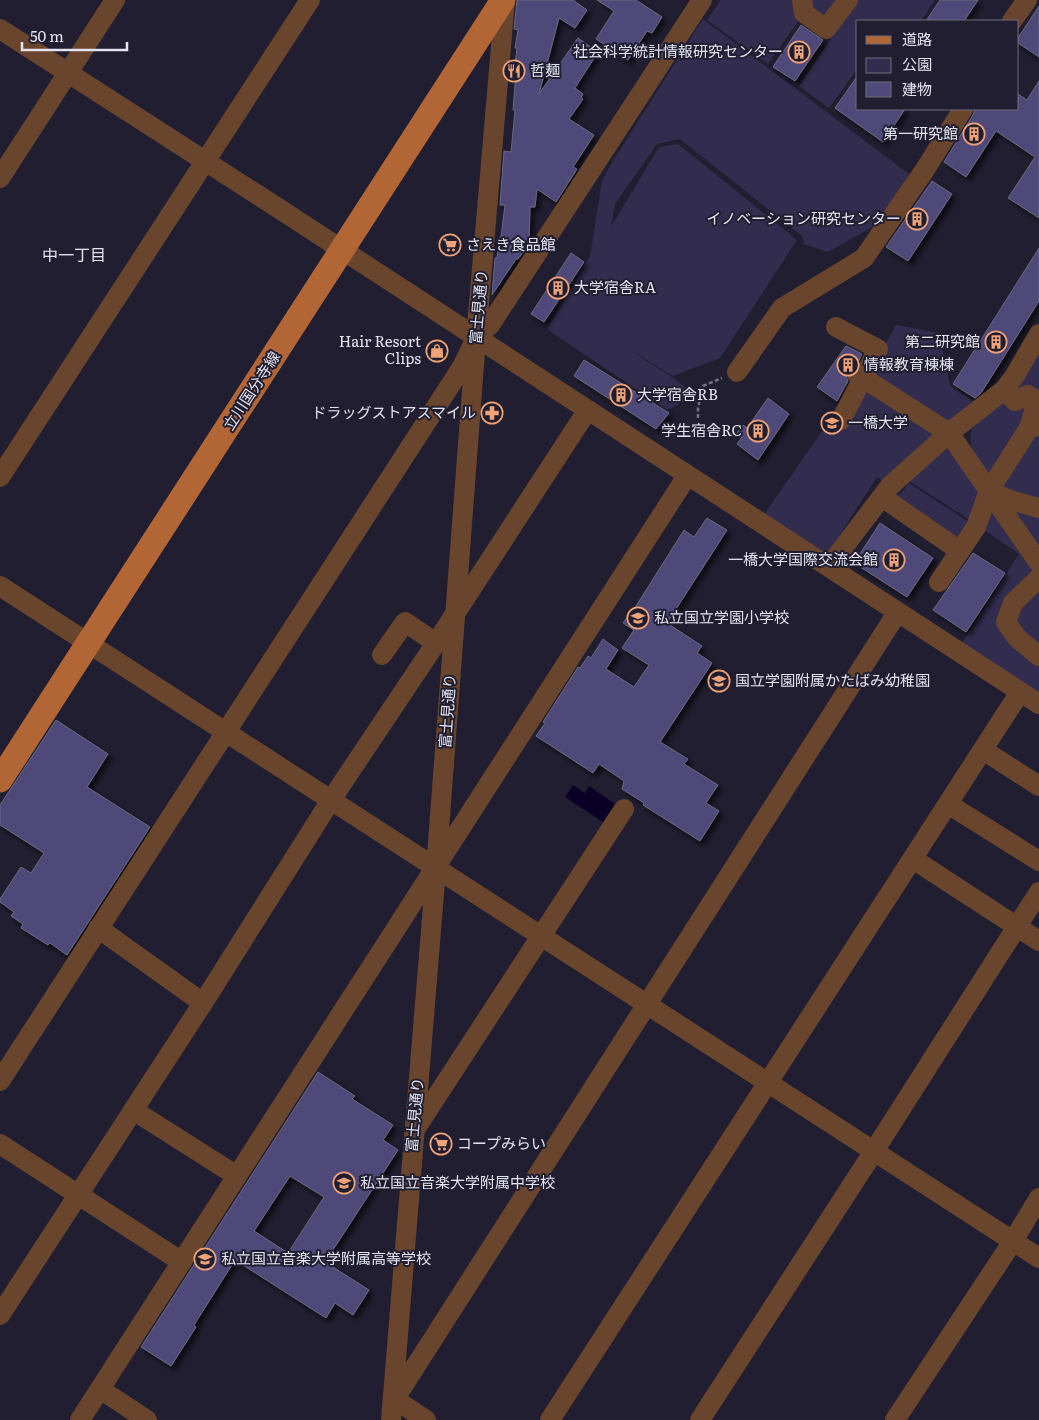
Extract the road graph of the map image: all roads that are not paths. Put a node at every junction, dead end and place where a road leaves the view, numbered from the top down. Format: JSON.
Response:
{"nodes":[{"id":1,"x":115,"y":0,"type":"edge"},
{"id":2,"x":310,"y":0,"type":"edge"},
{"id":3,"x":702,"y":0,"type":"edge"},
{"id":4,"x":802,"y":0,"type":"edge"},
{"id":5,"x":848,"y":0,"type":"edge"},
{"id":6,"x":1028,"y":0,"type":"edge"},
{"id":7,"x":504,"y":1,"type":"edge"},
{"id":8,"x":1013,"y":20,"type":"edge"},
{"id":9,"x":1018,"y":20,"type":"edge"},
{"id":10,"x":0,"y":29,"type":"edge"},
{"id":11,"x":68,"y":73,"type":"junction"},
{"id":12,"x":952,"y":110,"type":"edge"},
{"id":13,"x":962,"y":110,"type":"edge"},
{"id":14,"x":205,"y":162,"type":"junction"},
{"id":15,"x":0,"y":178,"type":"edge"},
{"id":16,"x":885,"y":220,"type":"dead end"},
{"id":17,"x":343,"y":250,"type":"junction"},
{"id":18,"x":836,"y":327,"type":"dead end"},
{"id":19,"x":1039,"y":334,"type":"edge"},
{"id":20,"x":476,"y":338,"type":"junction"},
{"id":21,"x":738,"y":372,"type":"road end"},
{"id":22,"x":860,"y":376,"type":"junction"},
{"id":23,"x":1004,"y":390,"type":"junction"},
{"id":24,"x":1038,"y":400,"type":"edge"},
{"id":25,"x":587,"y":411,"type":"junction"},
{"id":26,"x":841,"y":420,"type":"dead end"},
{"id":27,"x":1034,"y":427,"type":"edge"},
{"id":28,"x":948,"y":433,"type":"junction"},
{"id":29,"x":687,"y":476,"type":"junction"},
{"id":30,"x":0,"y":478,"type":"edge"},
{"id":31,"x":989,"y":491,"type":"junction"},
{"id":32,"x":882,"y":497,"type":"junction"},
{"id":33,"x":1039,"y":508,"type":"edge"},
{"id":34,"x":960,"y":551,"type":"junction"},
{"id":35,"x":833,"y":561,"type":"dead end"},
{"id":36,"x":1039,"y":563,"type":"edge"},
{"id":37,"x":1039,"y":578,"type":"edge"},
{"id":38,"x":939,"y":582,"type":"dead end"},
{"id":39,"x":0,"y":586,"type":"edge"},
{"id":40,"x":897,"y":613,"type":"junction"},
{"id":41,"x":455,"y":614,"type":"junction"},
{"id":42,"x":436,"y":643,"type":"junction"},
{"id":43,"x":88,"y":644,"type":"junction"},
{"id":44,"x":382,"y":655,"type":"dead end"},
{"id":45,"x":1039,"y":656,"type":"edge"},
{"id":46,"x":1020,"y":692,"type":"junction"},
{"id":47,"x":1039,"y":704,"type":"edge"},
{"id":48,"x":225,"y":731,"type":"junction"},
{"id":49,"x":983,"y":750,"type":"junction"},
{"id":50,"x":0,"y":780,"type":"edge"},
{"id":51,"x":1039,"y":786,"type":"edge"},
{"id":52,"x":331,"y":800,"type":"junction"},
{"id":53,"x":948,"y":804,"type":"junction"},
{"id":54,"x":624,"y":809,"type":"dead end"},
{"id":55,"x":913,"y":859,"type":"junction"},
{"id":56,"x":1039,"y":861,"type":"edge"},
{"id":57,"x":436,"y":869,"type":"junction"},
{"id":58,"x":1039,"y":892,"type":"edge"},
{"id":59,"x":1017,"y":926,"type":"junction"},
{"id":60,"x":98,"y":928,"type":"junction"},
{"id":61,"x":541,"y":936,"type":"junction"},
{"id":62,"x":1039,"y":941,"type":"edge"},
{"id":63,"x":203,"y":1003,"type":"junction"},
{"id":64,"x":647,"y":1005,"type":"junction"},
{"id":65,"x":0,"y":1081,"type":"edge"},
{"id":66,"x":769,"y":1083,"type":"junction"},
{"id":67,"x":133,"y":1110,"type":"junction"},
{"id":68,"x":414,"y":1131,"type":"junction"},
{"id":69,"x":0,"y":1144,"type":"edge"},
{"id":70,"x":874,"y":1151,"type":"junction"},
{"id":71,"x":237,"y":1176,"type":"junction"},
{"id":72,"x":78,"y":1194,"type":"junction"},
{"id":73,"x":1039,"y":1198,"type":"edge"},
{"id":74,"x":1013,"y":1241,"type":"junction"},
{"id":75,"x":1039,"y":1258,"type":"edge"},
{"id":76,"x":182,"y":1262,"type":"junction"},
{"id":77,"x":0,"y":1314,"type":"edge"},
{"id":78,"x":100,"y":1388,"type":"junction"},
{"id":79,"x":392,"y":1411,"type":"edge"},
{"id":80,"x":80,"y":1420,"type":"edge"},
{"id":81,"x":147,"y":1420,"type":"edge"},
{"id":82,"x":381,"y":1420,"type":"edge"},
{"id":83,"x":426,"y":1420,"type":"edge"},
{"id":84,"x":550,"y":1420,"type":"edge"},
{"id":85,"x":700,"y":1420,"type":"edge"},
{"id":86,"x":894,"y":1420,"type":"edge"}],
"edges":[{"from":1,"to":11,"type":"street"},
{"from":2,"to":14,"type":"street"},
{"from":3,"to":20,"type":"street"},
{"from":4,"to":5,"type":"street"},
{"from":6,"to":8,"type":"street"},
{"from":6,"to":9,"type":"street"},
{"from":7,"to":17,"type":"main road","name":"立川国分寺線"},
{"from":7,"to":20,"type":"street","name":"富士見通り"},
{"from":10,"to":11,"type":"street"},
{"from":11,"to":14,"type":"street"},
{"from":11,"to":15,"type":"street"},
{"from":12,"to":16,"type":"street"},
{"from":13,"to":21,"type":"street"},
{"from":14,"to":17,"type":"street"},
{"from":14,"to":30,"type":"street"},
{"from":17,"to":20,"type":"street"},
{"from":17,"to":43,"type":"main road","name":"立川国分寺線"},
{"from":18,"to":22,"type":"street"},
{"from":19,"to":23,"type":"street"},
{"from":20,"to":25,"type":"street"},
{"from":20,"to":41,"type":"street","name":"富士見通り"},
{"from":20,"to":48,"type":"street"},
{"from":22,"to":26,"type":"street"},
{"from":22,"to":28,"type":"street"},
{"from":23,"to":24,"type":"street"},
{"from":23,"to":28,"type":"street"},
{"from":24,"to":27,"type":"street"},
{"from":25,"to":29,"type":"street"},
{"from":25,"to":41,"type":"street"},
{"from":27,"to":31,"type":"street"},
{"from":28,"to":31,"type":"street"},
{"from":28,"to":32,"type":"street"},
{"from":29,"to":40,"type":"street"},
{"from":29,"to":57,"type":"street"},
{"from":31,"to":33,"type":"street"},
{"from":31,"to":34,"type":"street"},
{"from":31,"to":36,"type":"street"},
{"from":32,"to":34,"type":"street"},
{"from":32,"to":35,"type":"street"},
{"from":34,"to":38,"type":"street"},
{"from":37,"to":45,"type":"street"},
{"from":39,"to":43,"type":"street"},
{"from":40,"to":46,"type":"street"},
{"from":40,"to":64,"type":"street"},
{"from":41,"to":42,"type":"street"},
{"from":41,"to":57,"type":"street","name":"富士見通り"},
{"from":42,"to":44,"type":"street"},
{"from":42,"to":52,"type":"street"},
{"from":43,"to":48,"type":"street"},
{"from":43,"to":50,"type":"main road","name":"立川国分寺線"},
{"from":46,"to":47,"type":"street"},
{"from":46,"to":49,"type":"street"},
{"from":48,"to":52,"type":"street"},
{"from":48,"to":60,"type":"street"},
{"from":49,"to":51,"type":"street"},
{"from":49,"to":53,"type":"street"},
{"from":52,"to":57,"type":"street"},
{"from":52,"to":63,"type":"street"},
{"from":53,"to":55,"type":"street"},
{"from":53,"to":56,"type":"street"},
{"from":54,"to":61,"type":"street"},
{"from":55,"to":59,"type":"street"},
{"from":55,"to":66,"type":"street"},
{"from":57,"to":61,"type":"street"},
{"from":57,"to":68,"type":"street","name":"富士見通り"},
{"from":57,"to":71,"type":"street"},
{"from":58,"to":59,"type":"street"},
{"from":59,"to":62,"type":"street"},
{"from":59,"to":70,"type":"street"},
{"from":60,"to":63,"type":"street"},
{"from":60,"to":65,"type":"street"},
{"from":61,"to":64,"type":"street"},
{"from":61,"to":68,"type":"street"},
{"from":63,"to":67,"type":"street"},
{"from":64,"to":66,"type":"street"},
{"from":64,"to":79,"type":"street"},
{"from":66,"to":70,"type":"street"},
{"from":66,"to":84,"type":"street"},
{"from":67,"to":71,"type":"street"},
{"from":67,"to":72,"type":"street"},
{"from":68,"to":79,"type":"street","name":"富士見通り"},
{"from":69,"to":72,"type":"street"},
{"from":70,"to":74,"type":"street"},
{"from":70,"to":85,"type":"street"},
{"from":71,"to":76,"type":"street"},
{"from":72,"to":76,"type":"street"},
{"from":72,"to":77,"type":"street"},
{"from":73,"to":74,"type":"street"},
{"from":74,"to":75,"type":"street"},
{"from":74,"to":86,"type":"street"},
{"from":76,"to":78,"type":"street"},
{"from":78,"to":80,"type":"street"},
{"from":78,"to":81,"type":"street"},
{"from":79,"to":82,"type":"street"},
{"from":79,"to":83,"type":"street"}]}
